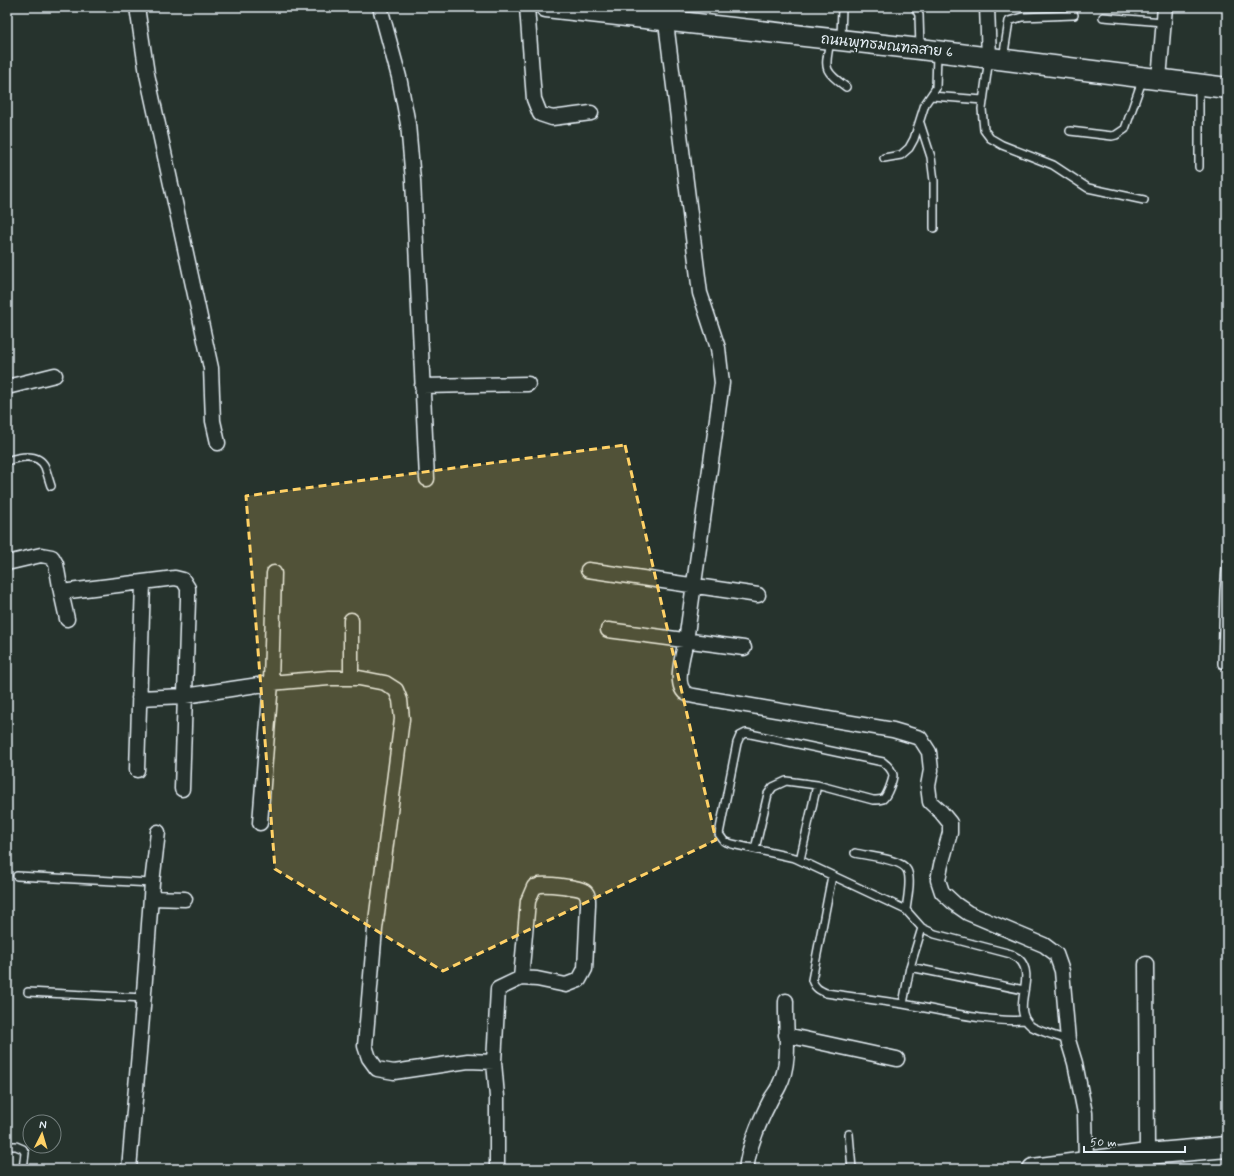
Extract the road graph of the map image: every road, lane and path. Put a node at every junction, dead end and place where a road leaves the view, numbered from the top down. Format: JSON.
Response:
{"nodes":[{"id":1,"x":137,"y":7,"type":"edge"},
{"id":2,"x":380,"y":7,"type":"edge"},
{"id":3,"x":527,"y":7,"type":"edge"},
{"id":4,"x":546,"y":7,"type":"edge"},
{"id":5,"x":842,"y":7,"type":"edge"},
{"id":6,"x":915,"y":7,"type":"edge"},
{"id":7,"x":987,"y":7,"type":"edge"},
{"id":8,"x":1165,"y":7,"type":"edge"},
{"id":9,"x":666,"y":14,"type":"edge"},
{"id":10,"x":1074,"y":15,"type":"dead end"},
{"id":11,"x":1103,"y":17,"type":"dead end"},
{"id":12,"x":1163,"y":22,"type":"junction"},
{"id":13,"x":836,"y":40,"type":"junction"},
{"id":14,"x":929,"y":50,"type":"junction"},
{"id":15,"x":996,"y":58,"type":"junction"},
{"id":16,"x":1151,"y":78,"type":"junction"},
{"id":17,"x":1199,"y":84,"type":"junction"},
{"id":18,"x":846,"y":87,"type":"dead end"},
{"id":19,"x":1227,"y":88,"type":"edge"},
{"id":20,"x":932,"y":96,"type":"junction"},
{"id":21,"x":983,"y":100,"type":"junction"},
{"id":22,"x":591,"y":113,"type":"dead end"},
{"id":23,"x":920,"y":123,"type":"junction"},
{"id":24,"x":1070,"y":131,"type":"dead end"},
{"id":25,"x":884,"y":158,"type":"dead end"},
{"id":26,"x":1198,"y":167,"type":"dead end"},
{"id":27,"x":1144,"y":200,"type":"dead end"},
{"id":28,"x":934,"y":228,"type":"dead end"},
{"id":29,"x":55,"y":375,"type":"dead end"},
{"id":30,"x":528,"y":384,"type":"dead end"},
{"id":31,"x":422,"y":386,"type":"junction"},
{"id":32,"x":7,"y":387,"type":"edge"},
{"id":33,"x":218,"y":443,"type":"dead end"},
{"id":34,"x":7,"y":461,"type":"edge"},
{"id":35,"x":427,"y":479,"type":"dead end"},
{"id":36,"x":51,"y":486,"type":"dead end"},
{"id":37,"x":1227,"y":557,"type":"edge"},
{"id":38,"x":8,"y":558,"type":"edge"},
{"id":39,"x":588,"y":570,"type":"dead end"},
{"id":40,"x":274,"y":573,"type":"dead end"},
{"id":41,"x":143,"y":583,"type":"junction"},
{"id":42,"x":694,"y":586,"type":"junction"},
{"id":43,"x":1225,"y":591,"type":"edge"},
{"id":44,"x":61,"y":592,"type":"junction"},
{"id":45,"x":758,"y":595,"type":"dead end"},
{"id":46,"x":67,"y":619,"type":"dead end"},
{"id":47,"x":352,"y":620,"type":"dead end"},
{"id":48,"x":608,"y":630,"type":"dead end"},
{"id":49,"x":686,"y":641,"type":"junction"},
{"id":50,"x":744,"y":648,"type":"dead end"},
{"id":51,"x":1222,"y":664,"type":"dead end"},
{"id":52,"x":351,"y":678,"type":"junction"},
{"id":53,"x":271,"y":683,"type":"junction"},
{"id":54,"x":185,"y":696,"type":"junction"},
{"id":55,"x":139,"y":698,"type":"junction"},
{"id":56,"x":137,"y":770,"type":"dead end"},
{"id":57,"x":817,"y":785,"type":"junction"},
{"id":58,"x":182,"y":789,"type":"dead end"},
{"id":59,"x":260,"y":823,"type":"dead end"},
{"id":60,"x":158,"y":832,"type":"dead end"},
{"id":61,"x":755,"y":849,"type":"junction"},
{"id":62,"x":855,"y":853,"type":"dead end"},
{"id":63,"x":800,"y":860,"type":"junction"},
{"id":64,"x":17,"y":876,"type":"dead end"},
{"id":65,"x":832,"y":876,"type":"junction"},
{"id":66,"x":152,"y":884,"type":"junction"},
{"id":67,"x":151,"y":898,"type":"junction"},
{"id":68,"x":185,"y":899,"type":"dead end"},
{"id":69,"x":906,"y":910,"type":"junction"},
{"id":70,"x":922,"y":928,"type":"junction"},
{"id":71,"x":1146,"y":964,"type":"dead end"},
{"id":72,"x":910,"y":967,"type":"junction"},
{"id":73,"x":521,"y":978,"type":"junction"},
{"id":74,"x":1024,"y":990,"type":"junction"},
{"id":75,"x":28,"y":992,"type":"dead end"},
{"id":76,"x":144,"y":998,"type":"junction"},
{"id":77,"x":786,"y":1001,"type":"dead end"},
{"id":78,"x":903,"y":1004,"type":"junction"},
{"id":79,"x":1025,"y":1020,"type":"junction"},
{"id":80,"x":786,"y":1035,"type":"junction"},
{"id":81,"x":1068,"y":1040,"type":"junction"},
{"id":82,"x":897,"y":1059,"type":"dead end"},
{"id":83,"x":494,"y":1062,"type":"junction"},
{"id":84,"x":849,"y":1134,"type":"dead end"},
{"id":85,"x":7,"y":1146,"type":"edge"},
{"id":86,"x":1227,"y":1147,"type":"edge"},
{"id":87,"x":1147,"y":1154,"type":"junction"},
{"id":88,"x":1086,"y":1162,"type":"junction"},
{"id":89,"x":23,"y":1169,"type":"edge"},
{"id":90,"x":129,"y":1169,"type":"edge"},
{"id":91,"x":497,"y":1169,"type":"edge"},
{"id":92,"x":746,"y":1169,"type":"edge"},
{"id":93,"x":852,"y":1169,"type":"edge"},
{"id":94,"x":1032,"y":1169,"type":"edge"}],
"edges":[{"from":1,"to":33,"type":"street"},
{"from":2,"to":31,"type":"street"},
{"from":3,"to":22,"type":"street"},
{"from":4,"to":9,"type":"main road","name":"ถนนพุทธมณฑลสาย 6"},
{"from":5,"to":13,"type":"lane"},
{"from":6,"to":14,"type":"lane"},
{"from":7,"to":15,"type":"street"},
{"from":8,"to":12,"type":"street"},
{"from":9,"to":13,"type":"main road","name":"ถนนพุทธมณฑลสาย 6"},
{"from":9,"to":42,"type":"street"},
{"from":10,"to":15,"type":"lane"},
{"from":11,"to":12,"type":"lane"},
{"from":12,"to":16,"type":"street"},
{"from":13,"to":14,"type":"main road","name":"ถนนพุทธมณฑลสาย 6"},
{"from":13,"to":18,"type":"lane"},
{"from":14,"to":15,"type":"main road","name":"ถนนพุทธมณฑลสาย 6"},
{"from":14,"to":20,"type":"lane"},
{"from":15,"to":16,"type":"main road","name":"ถนนพุทธมณฑลสาย 6"},
{"from":15,"to":21,"type":"lane"},
{"from":16,"to":17,"type":"main road","name":"ถนนพุทธมณฑลสาย 6"},
{"from":16,"to":24,"type":"lane"},
{"from":17,"to":19,"type":"main road","name":"ถนนพุทธมณฑลสาย 6"},
{"from":17,"to":26,"type":"lane"},
{"from":20,"to":21,"type":"lane"},
{"from":20,"to":23,"type":"lane"},
{"from":21,"to":27,"type":"lane"},
{"from":23,"to":25,"type":"lane"},
{"from":23,"to":28,"type":"lane"},
{"from":29,"to":32,"type":"street"},
{"from":30,"to":31,"type":"street"},
{"from":31,"to":35,"type":"street"},
{"from":34,"to":36,"type":"lane"},
{"from":37,"to":43,"type":"lane"},
{"from":38,"to":44,"type":"street"},
{"from":39,"to":42,"type":"street"},
{"from":40,"to":53,"type":"street"},
{"from":41,"to":44,"type":"street"},
{"from":41,"to":54,"type":"street"},
{"from":41,"to":55,"type":"street"},
{"from":42,"to":45,"type":"street"},
{"from":42,"to":49,"type":"street"},
{"from":43,"to":51,"type":"lane"},
{"from":44,"to":46,"type":"street"},
{"from":47,"to":52,"type":"street"},
{"from":48,"to":49,"type":"street"},
{"from":49,"to":50,"type":"street"},
{"from":49,"to":81,"type":"street"},
{"from":52,"to":53,"type":"street"},
{"from":52,"to":83,"type":"street"},
{"from":53,"to":54,"type":"street"},
{"from":53,"to":59,"type":"street"},
{"from":54,"to":55,"type":"street"},
{"from":54,"to":58,"type":"street"},
{"from":55,"to":56,"type":"street"},
{"from":57,"to":61,"type":"lane"},
{"from":57,"to":61,"type":"lane"},
{"from":57,"to":63,"type":"lane"},
{"from":60,"to":66,"type":"street"},
{"from":61,"to":63,"type":"lane"},
{"from":62,"to":69,"type":"lane"},
{"from":63,"to":65,"type":"lane"},
{"from":64,"to":66,"type":"lane"},
{"from":65,"to":69,"type":"lane"},
{"from":65,"to":78,"type":"lane"},
{"from":66,"to":67,"type":"street"},
{"from":67,"to":68,"type":"street"},
{"from":67,"to":76,"type":"street"},
{"from":69,"to":70,"type":"lane"},
{"from":70,"to":72,"type":"lane"},
{"from":70,"to":74,"type":"lane"},
{"from":71,"to":87,"type":"street"},
{"from":72,"to":74,"type":"lane"},
{"from":72,"to":78,"type":"lane"},
{"from":73,"to":73,"type":"street"},
{"from":73,"to":83,"type":"street"},
{"from":74,"to":79,"type":"lane"},
{"from":75,"to":76,"type":"lane"},
{"from":76,"to":90,"type":"street"},
{"from":77,"to":80,"type":"street"},
{"from":78,"to":79,"type":"lane"},
{"from":79,"to":81,"type":"lane"},
{"from":80,"to":82,"type":"street"},
{"from":80,"to":92,"type":"street"},
{"from":81,"to":88,"type":"street"},
{"from":83,"to":91,"type":"street"},
{"from":84,"to":93,"type":"lane"},
{"from":85,"to":89,"type":"lane"},
{"from":86,"to":87,"type":"main road"},
{"from":87,"to":88,"type":"main road"},
{"from":88,"to":94,"type":"main road"}]}
